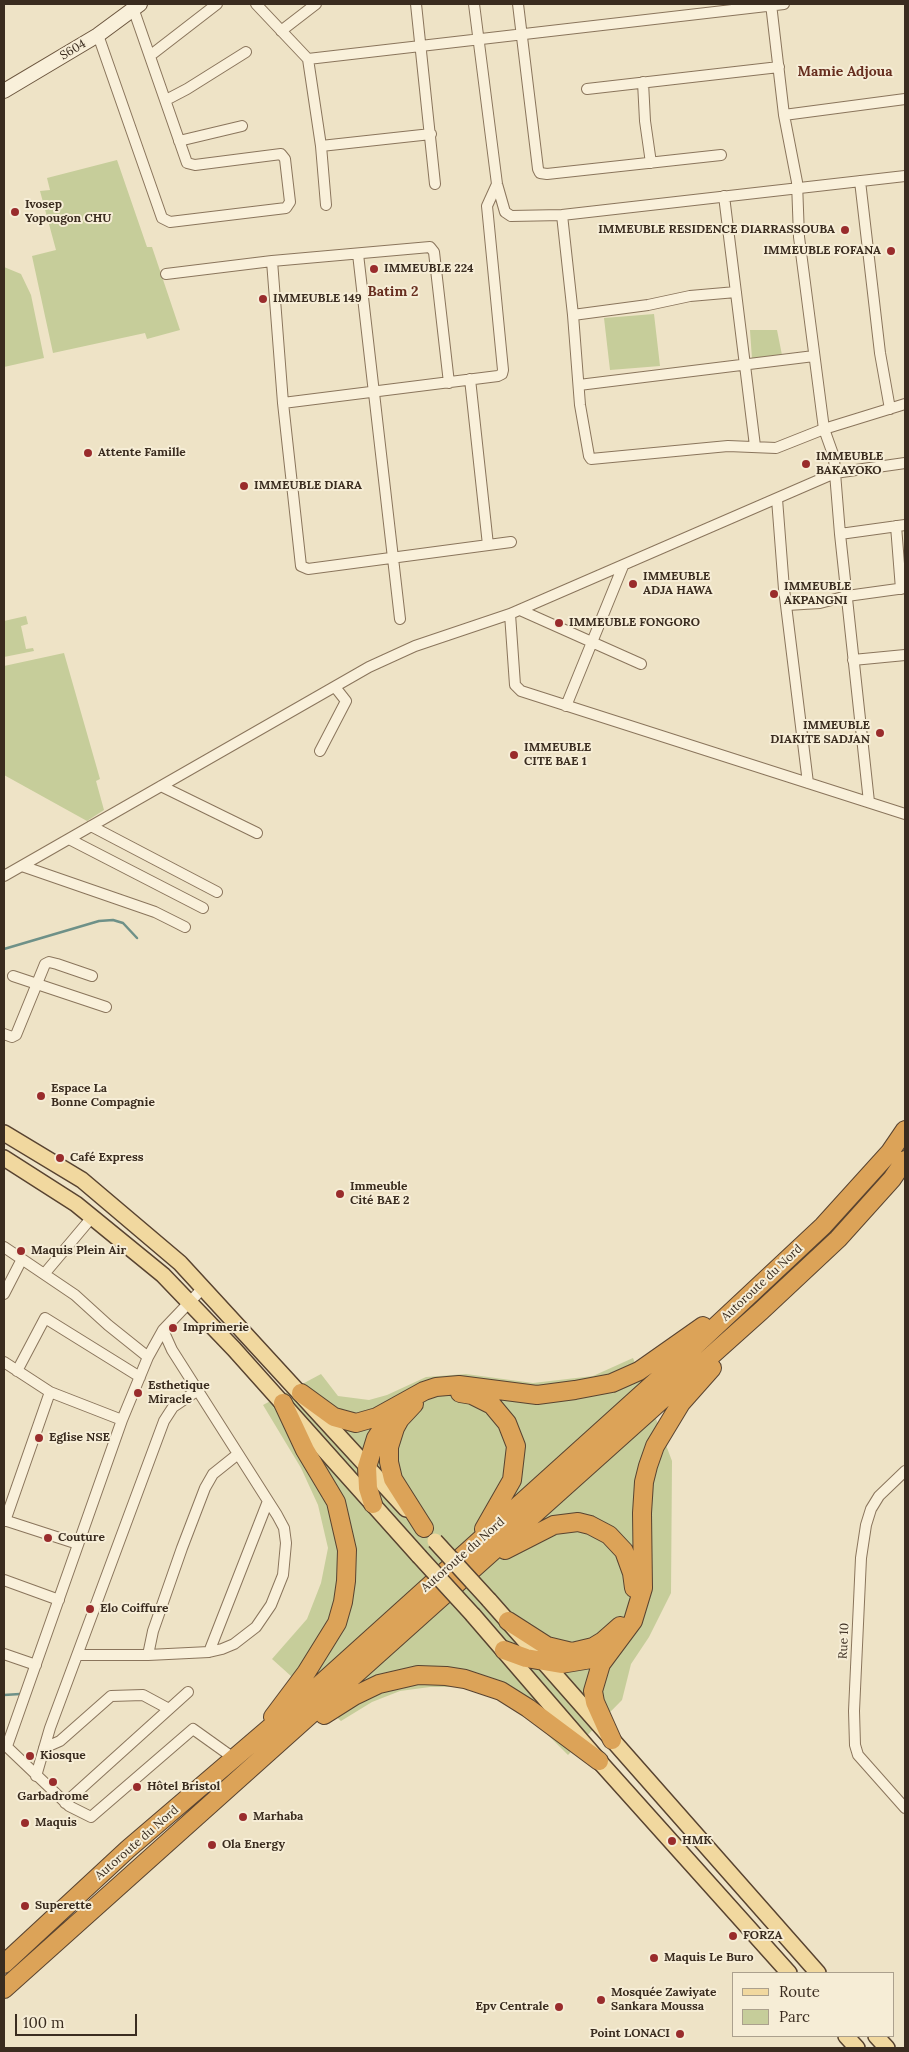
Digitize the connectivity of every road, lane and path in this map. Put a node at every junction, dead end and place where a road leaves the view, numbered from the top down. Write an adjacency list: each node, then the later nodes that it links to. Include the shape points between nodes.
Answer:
1 (217, 4): 17 (street)
2 (256, 4): 11 (street)
3 (316, 4): 11 (street)
4 (416, 4): 15 (street)
5 (474, 4): 14 (street)
6 (518, 4): 12 (street)
7 (771, 4): 8 (street); 10 (street); 19 (street)
8 (784, 4)
9 (137, 6): 13 (street, S604); 17 (street)
10 (709, 8): 12 (street)
11 (281, 31): 18 (street)
12 (522, 34): 14 (street); 31 (street, via 540,173)
13 (98, 35): 22 (street, S604); 28 (street, via 162,218 170,222 280,210 289,206 283,156 275,154 191,164 186,160)
14 (479, 39): 15 (street); 35 (street)
15 (421, 46): 18 (street); 27 (street)
16 (246, 52): 24 (street)
17 (151, 55): 24 (street)
18 (308, 59): 29 (street)
19 (779, 68): 20 (street); 25 (street)
20 (644, 82): 21 (street); 31 (street)
21 (587, 89)
22 (4, 91)
23 (905, 99): 25 (street)
24 (166, 100): 28 (street)
25 (784, 115): 36 (street)
26 (242, 126): 28 (street)
27 (431, 134): 29 (street); 34 (street)
28 (179, 141)
29 (321, 146): 38 (street)
30 (721, 155): 31 (street)
31 (651, 163)
32 (905, 176): 33 (street)
33 (860, 181): 36 (street); 53 (street, via 880,353)
34 (435, 184)
35 (497, 184): 39 (street, via 508,215); 47 (street, via 487,206 504,370 498,376)
36 (797, 187): 37 (street); 45 (street, via 799,237)
37 (724, 196): 39 (street); 43 (street)
38 (326, 205)
39 (562, 215): 44 (street)
40 (358, 254): 41 (street); 48 (street, via 421,246 432,249); 50 (street)
41 (272, 260): 42 (street); 51 (street)
42 (166, 274)
43 (736, 292): 44 (street); 46 (street)
44 (573, 315): 49 (street)
45 (814, 356): 46 (street); 54 (street)
46 (745, 364): 49 (street); 55 (street)
47 (470, 379): 48 (street); 62 (street)
48 (448, 382): 50 (street)
49 (579, 385): 55 (street, via 581,416 591,459)
50 (376, 392): 51 (street); 63 (street)
51 (282, 403): 63 (street, via 301,566 308,569)
52 (905, 404): 53 (street)
53 (890, 410): 54 (street)
54 (824, 429): 55 (street, via 784,446); 57 (street)
55 (755, 446)
56 (905, 463): 57 (street)
57 (836, 474): 58 (street); 60 (street)
58 (777, 499): 64 (street); 67 (street)
59 (900, 526): 60 (street); 65 (street)
60 (840, 534): 66 (street)
61 (512, 542): 62 (street)
62 (488, 545): 63 (street)
63 (394, 557): 70 (street)
64 (623, 566): 68 (street); 71 (street)
65 (903, 588): 66 (street)
66 (848, 596): 67 (street, via 820,603); 73 (street)
67 (787, 605): 78 (street)
68 (520, 610): 69 (street); 71 (street)
69 (510, 614): 75 (street, via 415,646); 76 (street, via 516,688)
70 (400, 619)
71 (591, 644): 74 (street); 76 (street)
72 (905, 655): 73 (street)
73 (854, 660): 80 (street)
74 (641, 664)
75 (335, 687): 77 (street, via 346,701); 79 (street)
76 (566, 706): 78 (street)
77 (320, 751)
78 (808, 783): 80 (street)
79 (161, 786): 82 (street); 83 (street)
80 (869, 802): 81 (street)
81 (905, 814)
82 (91, 826): 84 (street); 87 (street)
83 (257, 833)
84 (69, 839): 85 (street); 88 (street)
85 (22, 866): 86 (street); 89 (street, via 155,912)
86 (4, 876)
87 (217, 892)
88 (203, 908)
89 (185, 927)
90 (13, 976): 92 (street)
91 (92, 976): 92 (street, via 49,962 45,964)
92 (38, 986): 93 (street); 94 (street, via 16,1035)
93 (106, 1008)
94 (4, 1034)
95 (905, 1130): 106 (highway, Autoroute du Nord, via 890,1152 829,1220)
96 (4, 1133): 100 (main road, via 82,1180)
97 (4, 1158): 99 (main road)
98 (905, 1160): 109 (highway, Autoroute du Nord, via 892,1180 838,1239)
99 (93, 1216): 102 (main road); 104 (street)
100 (151, 1236): 102 (street); 105 (main road)
101 (4, 1247): 103 (street)
102 (139, 1253): 108 (main road)
103 (22, 1259): 104 (street); 107 (street)
104 (45, 1273): 111 (street)
105 (204, 1288): 108 (street); 117 (main road)
106 (752, 1291): 119 (highway, via 640,1371 612,1382 538,1395 459,1385 436,1387); 129 (highway, Autoroute du Nord, via 550,1479)
107 (4, 1294)
108 (189, 1302): 110 (street); 118 (main road)
109 (761, 1311): 130 (highway, Autoroute du Nord); 134 (highway, via 681,1403 655,1446 644,1482 643,1588 633,1621)
110 (164, 1330): 111 (street); 115 (street, via 172,1350)
111 (148, 1357): 114 (street)
112 (4, 1362): 113 (street)
113 (17, 1371): 114 (street, via 45,1318); 116 (street)
114 (140, 1377): 120 (street)
115 (198, 1390): 121 (street); 138 (street, via 173,1407 164,1421)
116 (50, 1392): 120 (street); 126 (street)
117 (301, 1393): 119 (highway, via 334,1417 345,1421 368,1421); 122 (main road)
118 (282, 1403): 125 (main road); 144 (highway, via 304,1450 336,1502 347,1550 346,1581 337,1623)
119 (395, 1409): 122 (highway, via 376,1438)
120 (122, 1420): 128 (street)
121 (238, 1454): 124 (street); 139 (street, via 213,1474 205,1488)
122 (367, 1466): 125 (highway); 127 (main road)
123 (905, 1471): 153 (street, Rue 10, via 880,1496 866,1525 861,1558 854,1711 858,1755)
124 (268, 1501): 136 (street); 136 (street, via 284,1528 286,1543 286,1560 277,1590 256,1627 234,1644)
125 (373, 1504): 135 (main road, bridge)
126 (5, 1521): 128 (street)
127 (430, 1535): 129 (highway, via 393,1479 388,1447 394,1428 416,1402 446,1392 472,1395 492,1405 501,1414 511,1432 516,1457 512,1480 503,1499); 133 (main road, bridge)
128 (78, 1544): 132 (street)
129 (472, 1546): 144 (highway, Autoroute du Nord)
130 (473, 1570): 133 (highway, via 536,1532 578,1522 598,1528 616,1542 629,1560 635,1584 630,1611 613,1634 593,1646 572,1652 556,1649); 150 (highway, Autoroute du Nord)
131 (4, 1580): 132 (street)
132 (60, 1600): 141 (street)
133 (508, 1621): 140 (main road)
134 (615, 1645): 140 (highway, via 586,1661 560,1664); 145 (highway, via 601,1664 593,1691 594,1702)
135 (504, 1650): 140 (highway); 149 (main road)
136 (209, 1652): 139 (street)
137 (4, 1654): 141 (street)
138 (78, 1655): 139 (street); 147 (street)
139 (148, 1655)
140 (542, 1661): 145 (main road)
141 (36, 1665): 146 (street)
142 (188, 1692): 143 (street)
143 (169, 1709): 147 (street, via 143,1695 111,1696 60,1741); 152 (street)
144 (259, 1738): 148 (highway, Autoroute du Nord)
145 (612, 1740): 156 (main road)
146 (5, 1745): 151 (street)
147 (44, 1748): 151 (street)
148 (235, 1759): 152 (street, via 193,1729 92,1817); 154 (highway, Autoroute du Nord, via 128,1849)
149 (599, 1761): 150 (highway, via 501,1691 466,1679 426,1675 399,1678 354,1696); 155 (main road)
150 (259, 1762): 157 (highway, Autoroute du Nord)
151 (36, 1776): 152 (street)
152 (66, 1804)
153 (905, 1808)
154 (4, 1964)
155 (787, 1972)
156 (817, 1972)
157 (4, 1989)
158 (847, 2037): 160 (main road)
159 (877, 2037): 161 (main road)
160 (857, 2048)
161 (888, 2048)

